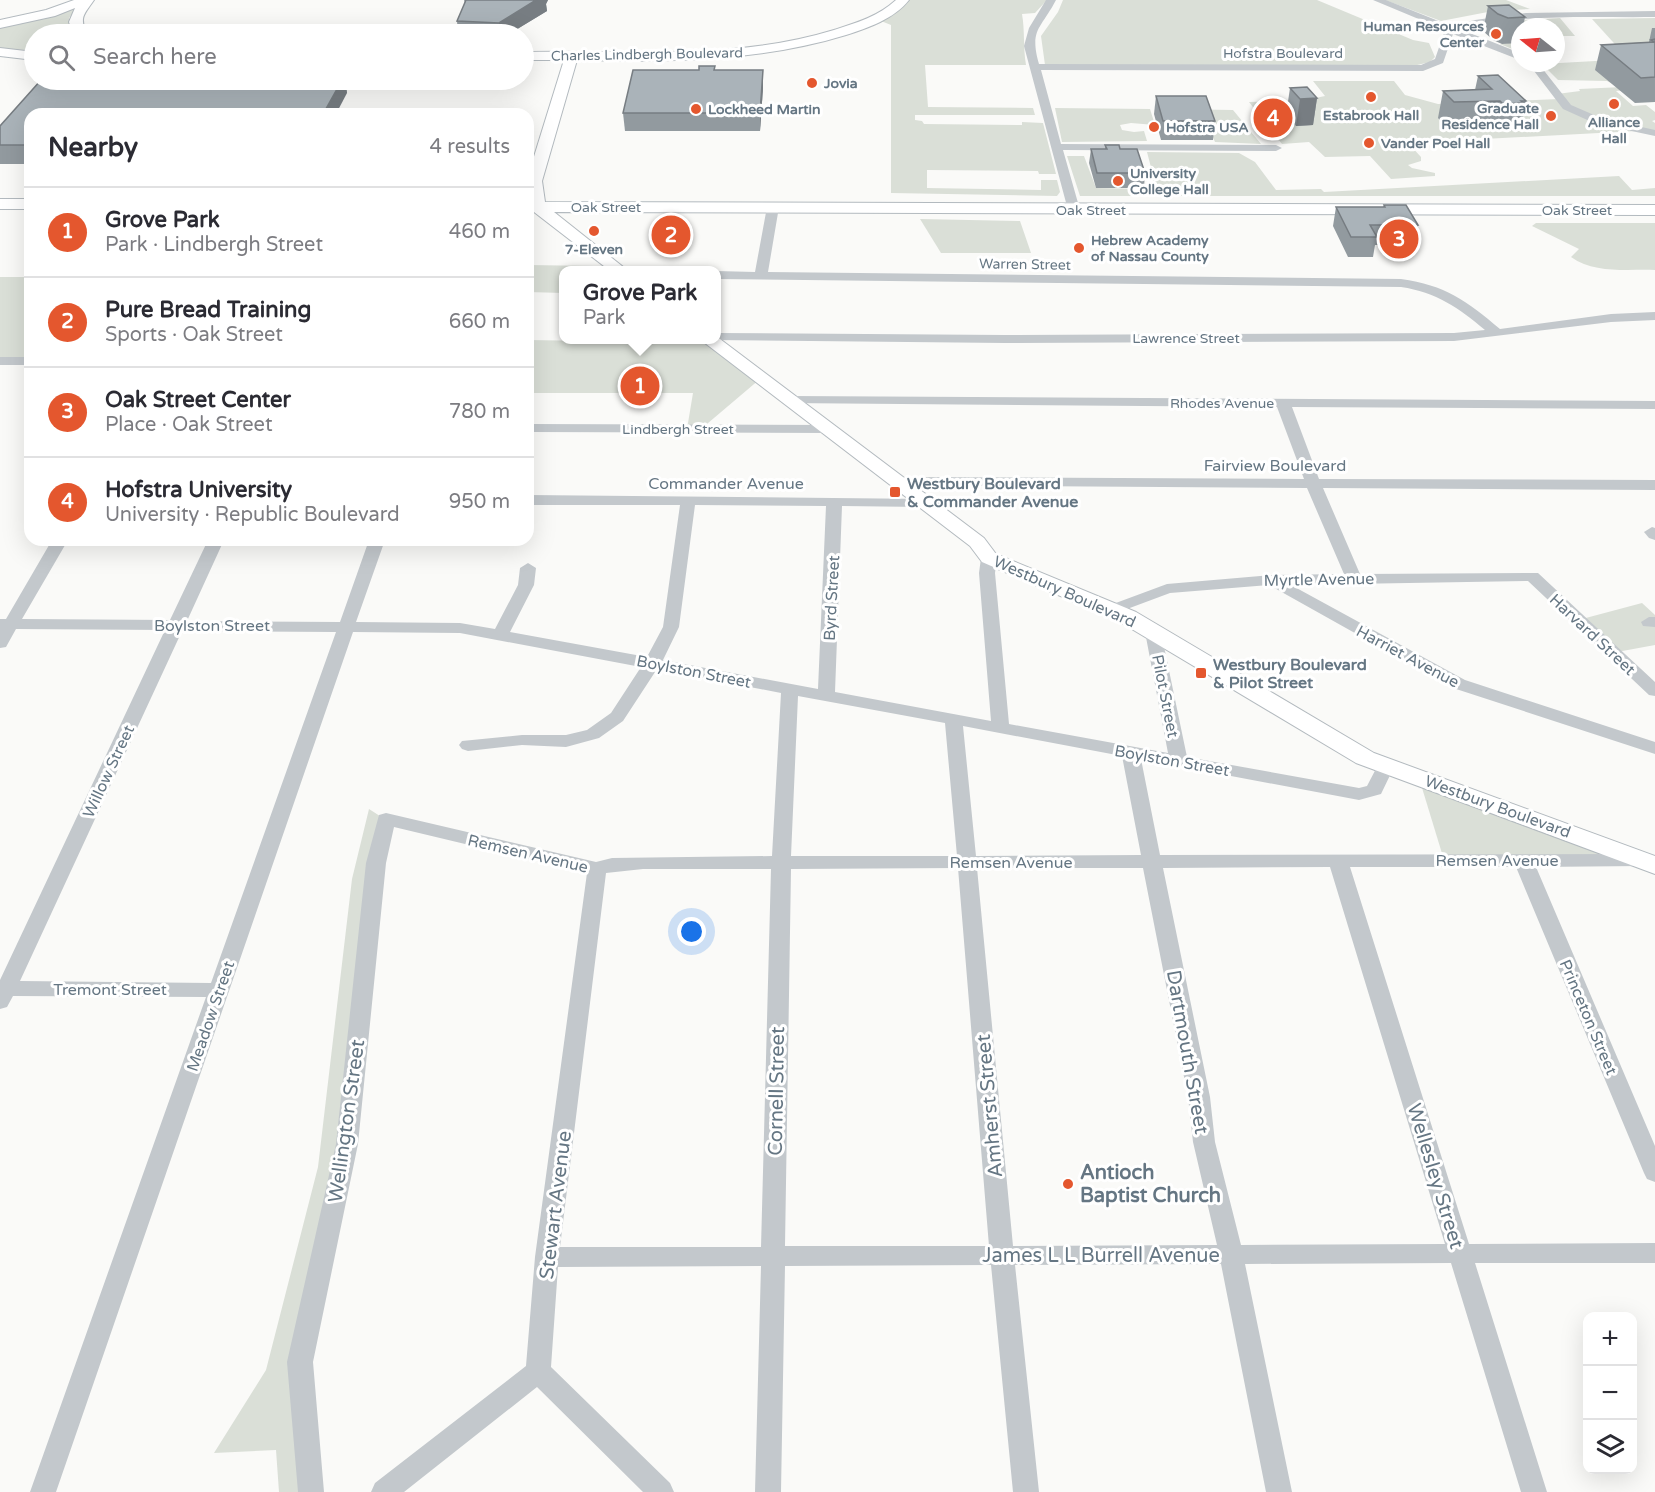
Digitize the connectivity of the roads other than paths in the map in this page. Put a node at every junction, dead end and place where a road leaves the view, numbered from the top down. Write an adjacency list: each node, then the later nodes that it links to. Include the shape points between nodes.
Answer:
1 (87, 0): 6 (street); 7 (street, via 77,14)
2 (903, 0): 13 (street, Charles Lindbergh Boulevard, via 890,12 850,30 768,50 705,55)
3 (1051, 0): 14 (street, via 1030,32)
4 (1378, 0): 8 (street)
5 (1655, 14): 8 (street, via 1532,16)
6 (0, 24)
7 (76, 24)
8 (1450, 29): 10 (street); 14 (street, Hofstra Boulevard, via 1439,61 1423,69)
9 (0, 52): 11 (street)
10 (1511, 53)
11 (24, 55)
12 (534, 56): 13 (street, Charles Lindbergh Boulevard)
13 (572, 56): 19 (street)
14 (1034, 67): 17 (street)
15 (1540, 72): 16 (street, via 1567,108 1598,121)
16 (1655, 133)
17 (1057, 147): 18 (street); 28 (street)
18 (1276, 148)
19 (534, 181)
20 (0, 196): 21 (street)
21 (24, 196)
22 (1655, 202): 29 (street, Oak Street)
23 (534, 203): 28 (street, Oak Street)
24 (534, 203): 30 (street, Oak Street)
25 (0, 204): 26 (street)
26 (24, 204)
27 (534, 205): 33 (street)
28 (1073, 205): 29 (street, Oak Street); 31 (street, Oak Street)
29 (1416, 205): 32 (street, Oak Street)
30 (576, 207): 31 (street, Oak Street); 33 (street, via 562,211)
31 (773, 207): 36 (street)
32 (1655, 210)
33 (555, 222): 34 (street)
34 (614, 266)
35 (721, 275): 36 (street, Warren Street)
36 (761, 275): 38 (street, Warren Street, via 1417,284 1443,292)
37 (1655, 316): 38 (street, Lawrence Street)
38 (1497, 333): 39 (street, Lawrence Street, via 1350,338)
39 (721, 337)
40 (717, 344): 43 (street, Westbury Boulevard)
41 (0, 361): 42 (street)
42 (24, 361)
43 (790, 400): 44 (street, Rhodes Avenue); 47 (street, Westbury Boulevard)
44 (1283, 403): 45 (street, Rhodes Avenue); 49 (street)
45 (1655, 405)
46 (534, 428): 47 (street, Lindbergh Street)
47 (828, 429): 48 (street, Westbury Boulevard)
48 (896, 481): 49 (street, Fairview Boulevard); 54 (street, Westbury Boulevard)
49 (1313, 483): 50 (street, Fairview Boulevard); 61 (street)
50 (1655, 485)
51 (534, 500): 52 (street, Commander Avenue)
52 (688, 500): 53 (street, Commander Avenue); 70 (street, via 671,627)
53 (834, 501): 54 (street, Commander Avenue); 73 (street, Byrd Street)
54 (923, 502): 58 (street, Westbury Boulevard, via 977,542)
55 (56, 546): 64 (street)
56 (213, 546): 65 (street, Willow Street)
57 (374, 546): 66 (street, Meadow Street)
58 (989, 558): 63 (street, Westbury Boulevard); 75 (street, via 987,573)
59 (528, 568): 68 (street, via 526,585)
60 (1532, 576): 61 (street, Myrtle Avenue); 72 (street, Harvard Street)
61 (1354, 579): 62 (street, Myrtle Avenue)
62 (1272, 580): 63 (street, Myrtle Avenue, via 1167,589); 77 (street, Harriet Avenue, via 1459,684)
63 (1111, 609): 67 (street, Westbury Boulevard)
64 (6, 624): 65 (street, Boylston Street); 69 (street)
65 (177, 625): 66 (street, Boylston Street); 90 (street, Willow Street)
66 (346, 626): 68 (street, Boylston Street, via 443,627); 89 (street, Meadow Street)
67 (1154, 632): 79 (street, Pilot Street); 80 (street, Westbury Boulevard, via 1365,758)
68 (500, 636): 70 (street, Boylston Street)
69 (0, 643)
70 (652, 663): 71 (street, Boylston Street); 76 (street, via 617,717 593,734 566,741)
71 (789, 690): 73 (street, Boylston Street); 85 (street, Cornell Street)
72 (1655, 691)
73 (826, 695): 74 (street, Boylston Street)
74 (954, 720): 75 (street, Boylston Street); 86 (street, Amherst Street)
75 (1001, 729): 78 (street, Boylston Street)
76 (468, 745)
77 (1655, 748)
78 (1130, 752): 79 (street, Boylston Street); 83 (street, Dartmouth Street)
79 (1179, 761): 80 (street, Boylston Street, via 1359,794 1368,793)
80 (1381, 776): 87 (street, Westbury Boulevard, via 1546,823)
81 (386, 819): 88 (street, Remsen Avenue); 100 (street, Wellington Street, via 376,863 346,1144 300,1362)
82 (1523, 860): 84 (street, Remsen Avenue); 87 (street, Remsen Avenue); 91 (street, Princeton Street)
83 (1152, 861): 84 (street, Remsen Avenue); 86 (street, Remsen Avenue); 93 (street, Dartmouth Street, via 1199,1096 1204,1142)
84 (1338, 861): 94 (street, Wellesley Street)
85 (781, 862): 86 (street, Remsen Avenue); 88 (street, Remsen Avenue, via 612,864); 97 (street, Cornell Street)
86 (967, 862): 95 (street, Amherst Street)
87 (1649, 862)
88 (597, 869): 96 (street, Stewart Avenue)
89 (219, 990): 90 (street, Tremont Street); 99 (street, Meadow Street)
90 (2, 993)
91 (1655, 1173)
92 (1655, 1253): 94 (street, James L L Burrell Avenue)
93 (1231, 1254): 94 (street, James L L Burrell Avenue); 95 (street, James L L Burrell Avenue); 105 (street, Dartmouth Street)
94 (1460, 1254): 106 (street, Wellesley Street)
95 (1002, 1255): 97 (street, James L L Burrell Avenue); 104 (street, Amherst Street)
96 (548, 1257): 97 (street, James L L Burrell Avenue); 98 (street, Stewart Avenue)
97 (773, 1257): 103 (street, Cornell Street)
98 (538, 1371): 101 (street); 102 (street)
99 (43, 1492)
100 (311, 1492)
101 (384, 1492)
102 (661, 1492)
103 (768, 1492)
104 (1026, 1492)
105 (1279, 1492)
106 (1534, 1492)

